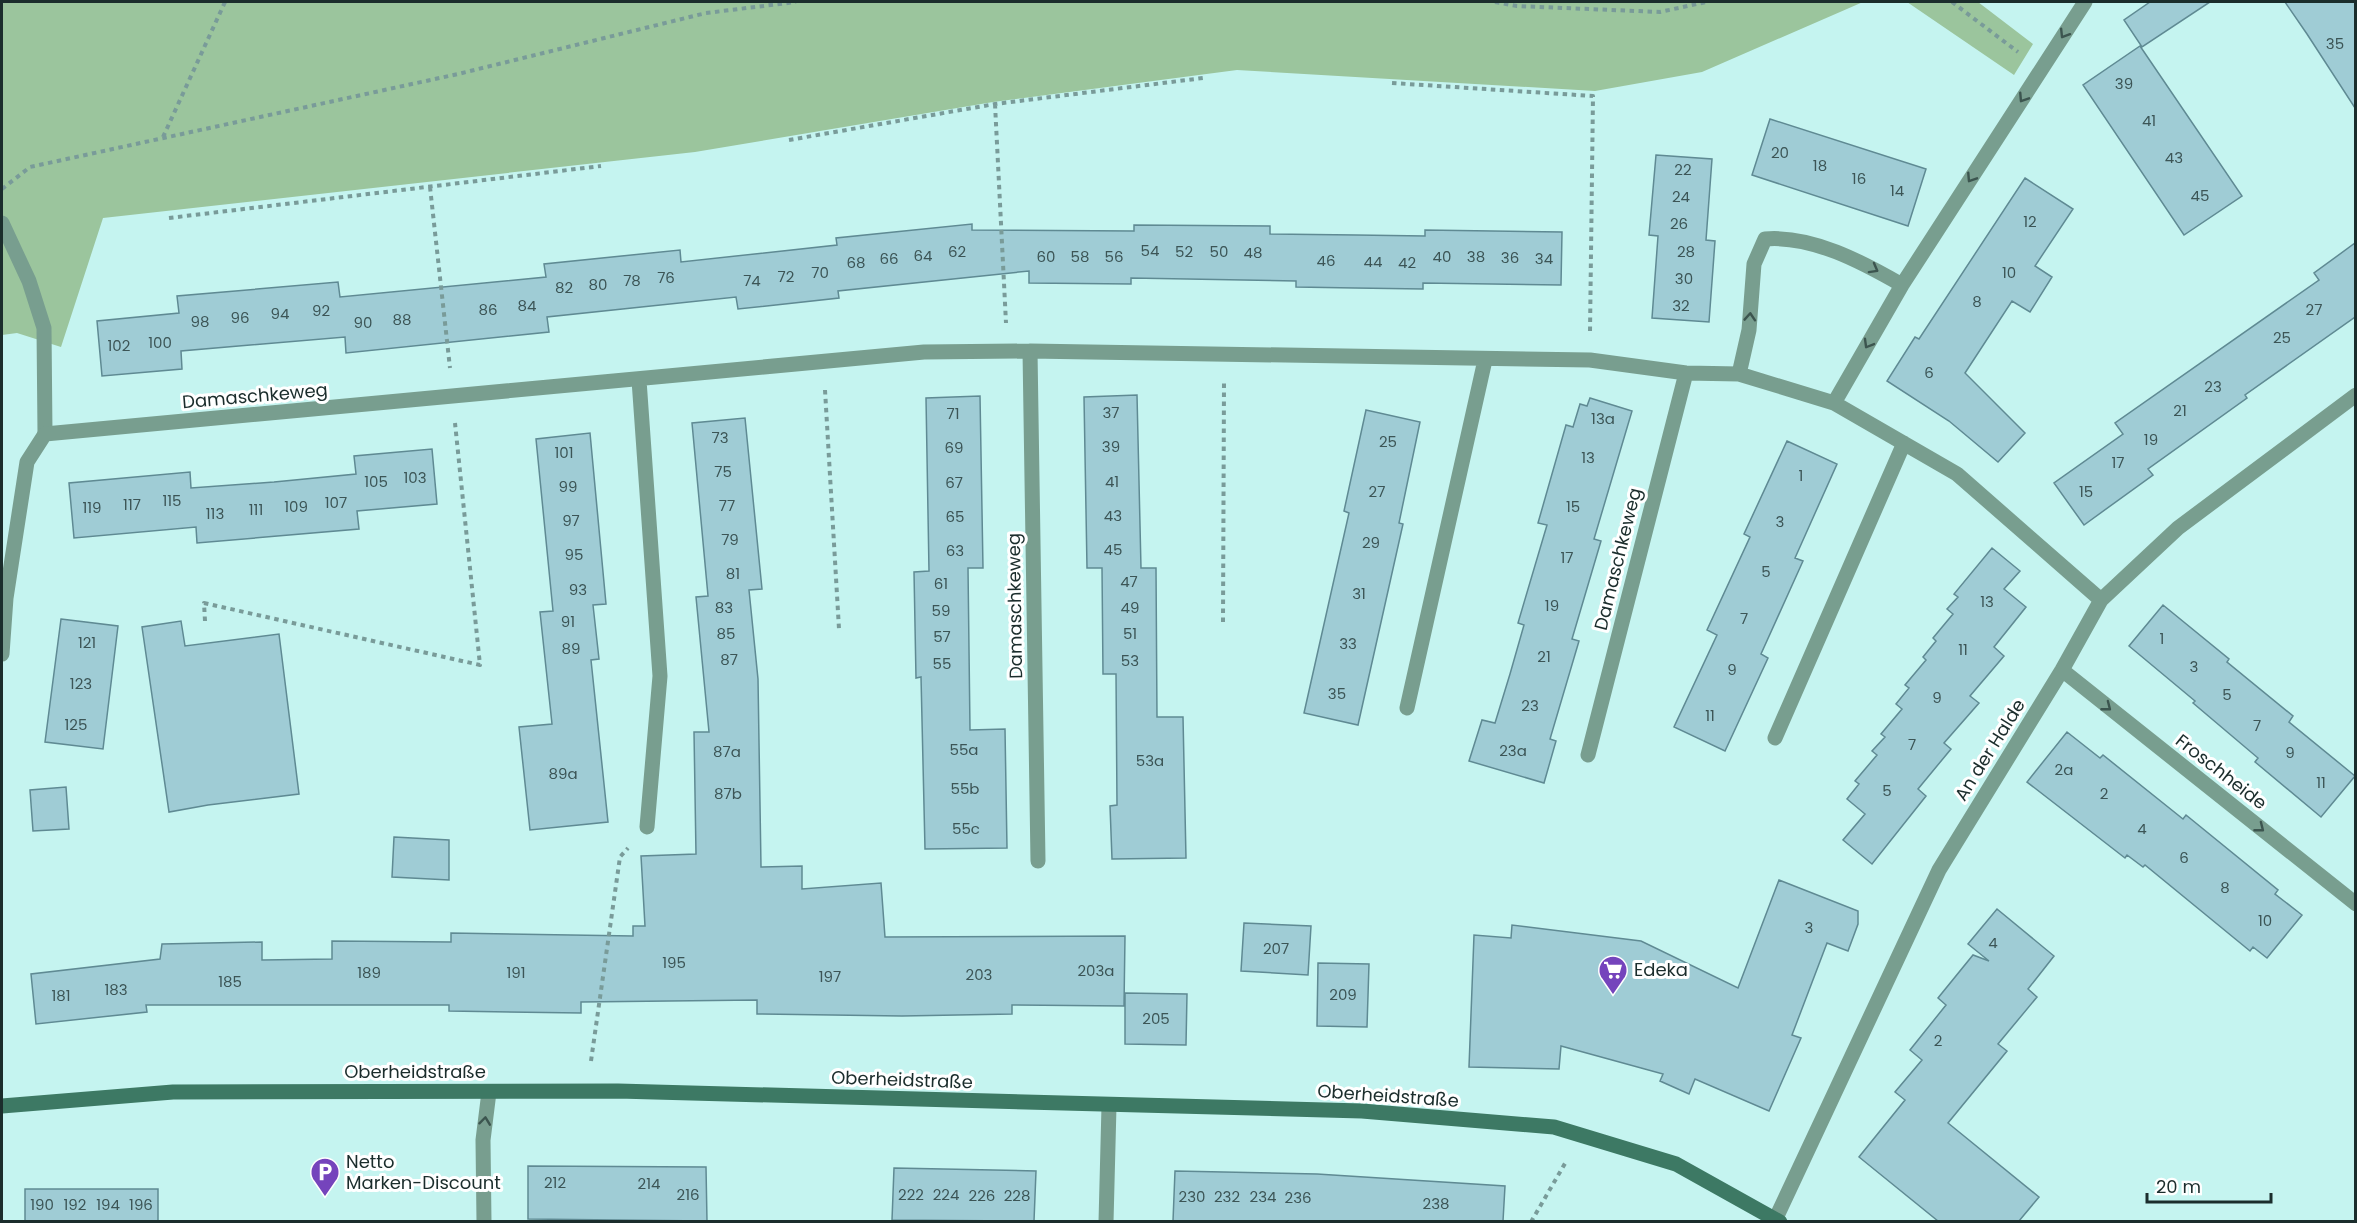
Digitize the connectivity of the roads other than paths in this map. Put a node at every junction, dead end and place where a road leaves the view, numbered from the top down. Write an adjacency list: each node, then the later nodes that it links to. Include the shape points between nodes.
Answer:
1 (2085, 2): 3 (street, one-way to 3)
2 (2, 223): 11 (street, via 29,280 44,328)
3 (1902, 285): 7 (street, one-way to 3, via 1749,330 1754,264 1765,239 1786,237 1859,261); 10 (street, one-way to 10)
4 (1030, 351): 5 (street, Damaschkeweg); 8 (street, Damaschkeweg, via 924,352); 21 (street, Damaschkeweg)
5 (1485, 360): 6 (street, Damaschkeweg, via 1590,360); 17 (street)
6 (1686, 373): 7 (street, Damaschkeweg); 19 (street, Damaschkeweg)
7 (1739, 374): 10 (street, Damaschkeweg)
8 (639, 380): 11 (street, Damaschkeweg); 20 (street, via 660,676)
9 (2355, 395): 14 (street, An der Halde, via 2178,528)
10 (1834, 404): 12 (street, Damaschkeweg)
11 (45, 434): 13 (street, via 27,462)
12 (1904, 443): 14 (street, Damaschkeweg, via 1957,474); 18 (street)
13 (4, 597): 15 (street)
14 (2101, 600): 16 (street, An der Halde)
15 (2, 654)
16 (2062, 670): 22 (street, Froschheide, one-way to 22); 26 (street, An der Halde, via 1939,870)
17 (1407, 708)
18 (1775, 738)
19 (1588, 755)
20 (646, 827)
21 (1038, 861)
22 (2355, 904)
23 (489, 1092): 24 (street, Oberheidstraße, via 172,1092); 25 (street, Oberheidstraße); 27 (street, one-way to 23, via 483,1140)
24 (2, 1106)
25 (1109, 1106): 26 (street, Oberheidstraße, via 1362,1111 1554,1127 1676,1164); 28 (street)
26 (1778, 1220)
27 (484, 1221)
28 (1106, 1221)

